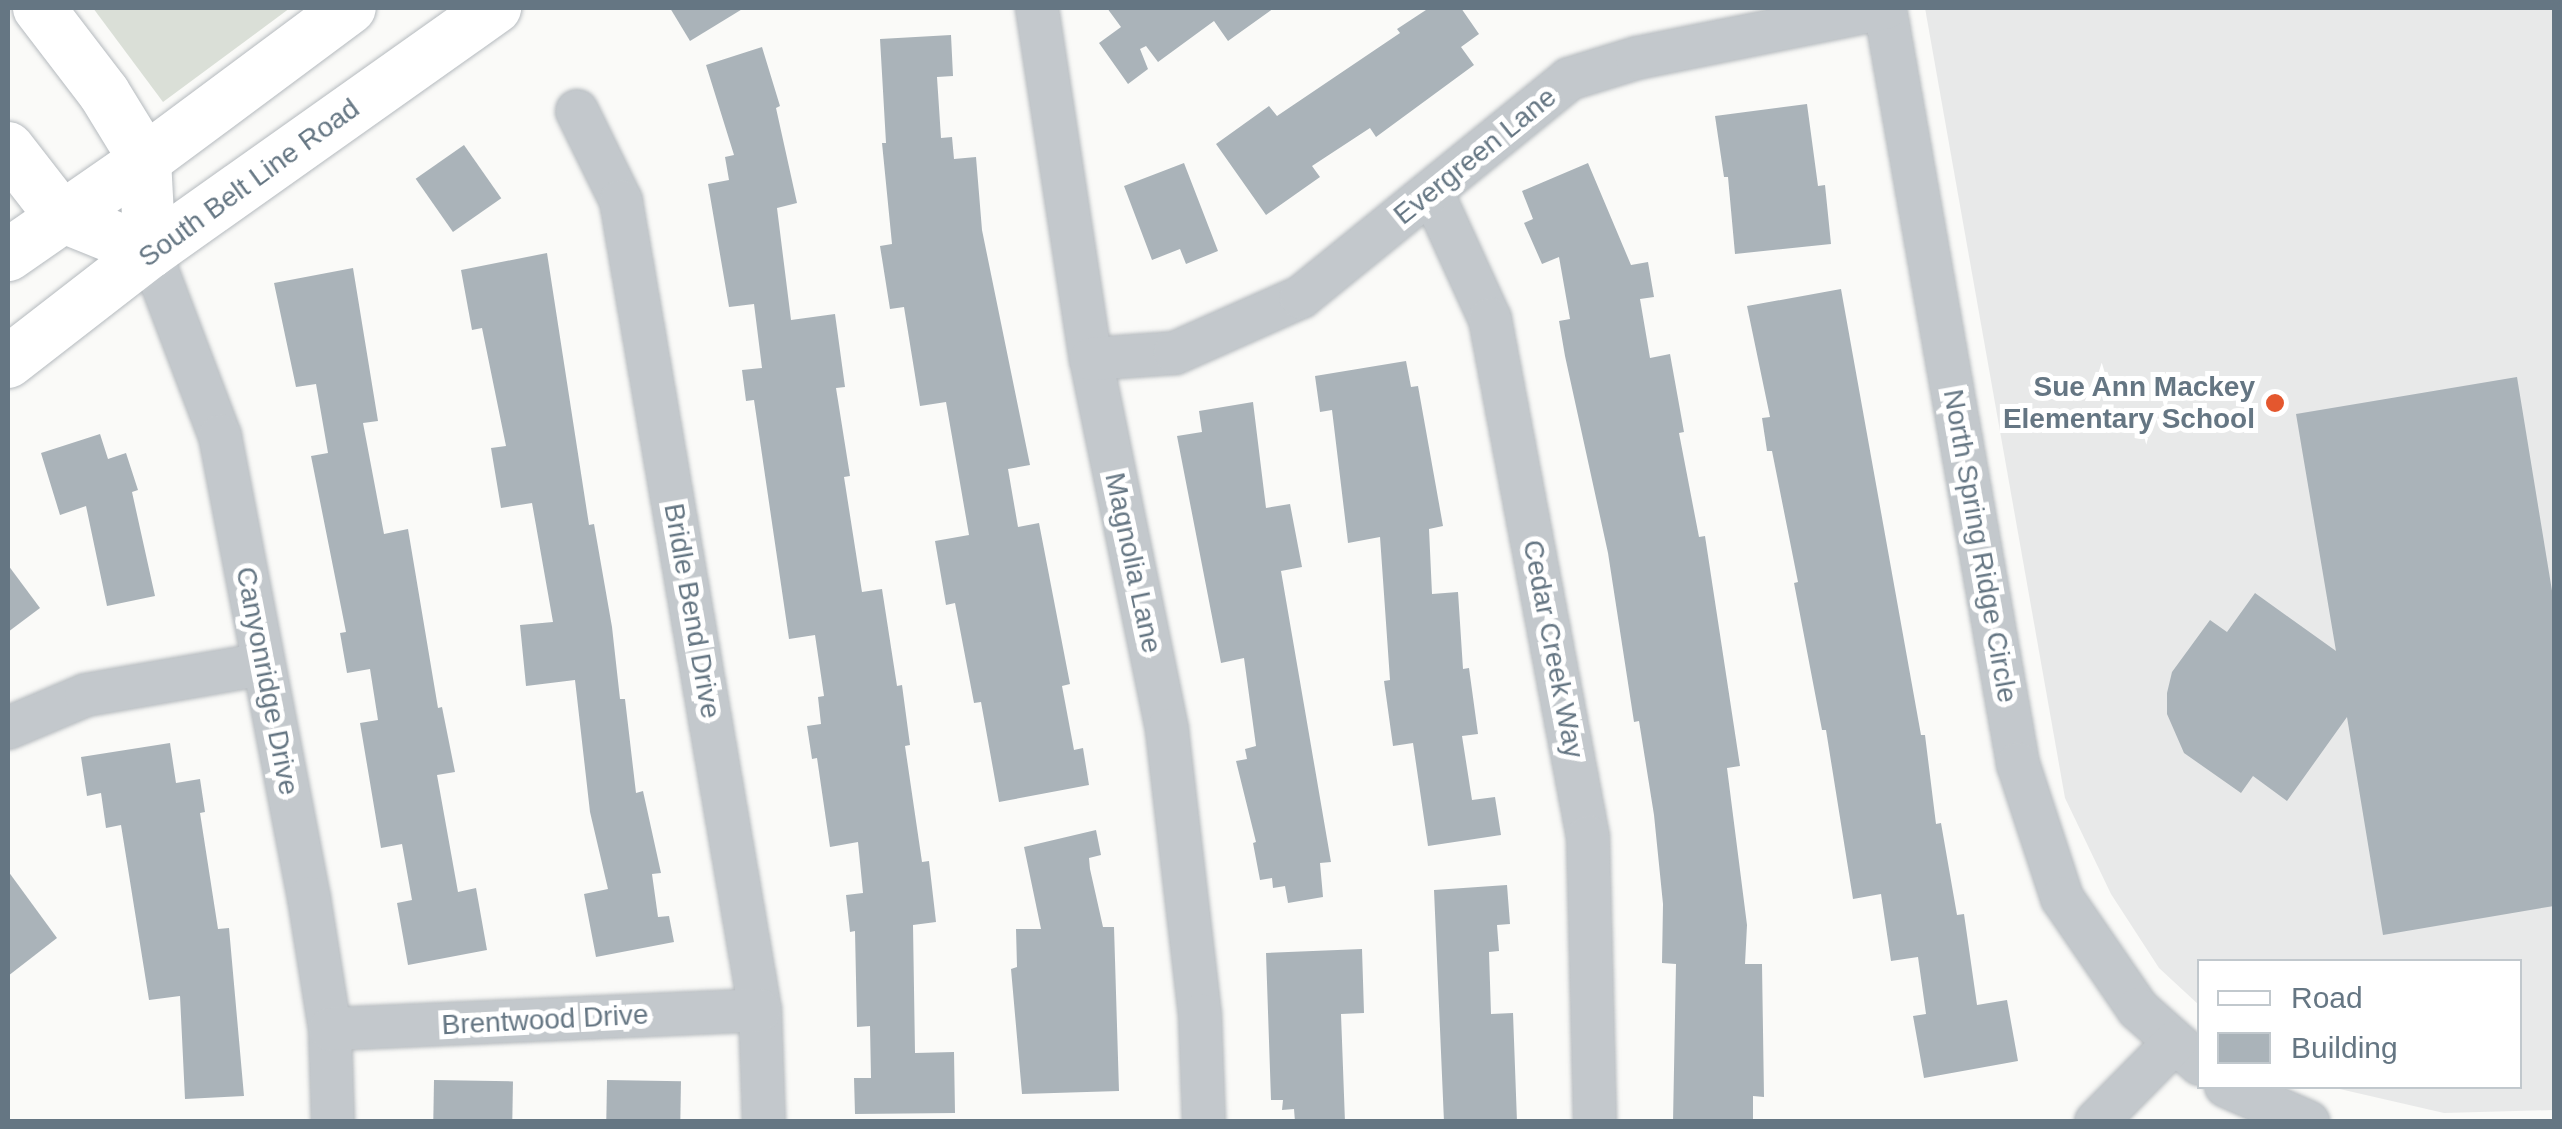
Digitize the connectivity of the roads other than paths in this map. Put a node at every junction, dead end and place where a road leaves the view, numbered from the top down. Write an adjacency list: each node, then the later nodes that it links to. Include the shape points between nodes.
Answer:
1 (38, 8): 8 (main road, via 104,93)
2 (350, 8): 8 (main road)
3 (494, 8): 11 (main road, South Belt Line Road)
4 (1037, 8): 13 (street, Magnolia Lane)
5 (1885, 8): 9 (street, Evergreen Lane, via 1637,58 1568,79); 19 (street, North Spring Ridge Circle, via 2018,764 2062,898 2138,1009)
6 (577, 111): 17 (street, Bridle Bend Drive, via 621,201)
7 (8, 148): 10 (main road)
8 (145, 160): 10 (main road); 11 (main road)
9 (1432, 192): 13 (street, Evergreen Lane, via 1301,298 1175,353); 24 (street, Cedar Creek Way, via 1490,319 1588,837)
10 (61, 216): 11 (main road); 12 (main road)
11 (150, 252): 14 (main road, South Belt Line Road); 15 (street, Canyonridge Drive, via 220,436)
12 (8, 255)
13 (1091, 359): 23 (street, Magnolia Lane, via 1167,730 1200,1015)
14 (8, 362)
15 (263, 664): 16 (street, via 86,695); 18 (street, Canyonridge Drive)
16 (8, 728)
17 (760, 1010): 18 (street, Brentwood Drive); 22 (street, Bridle Bend Drive)
18 (330, 1030): 21 (street, Canyonridge Drive)
19 (2187, 1053): 25 (street)
20 (2233, 1089): 26 (street)
21 (333, 1122)
22 (764, 1122)
23 (1204, 1122)
24 (1595, 1122)
25 (2096, 1122)
26 (2308, 1122)

